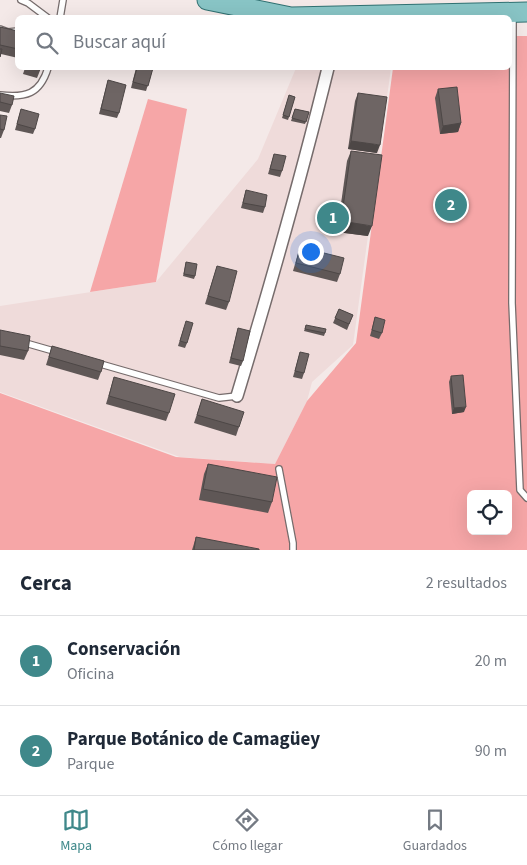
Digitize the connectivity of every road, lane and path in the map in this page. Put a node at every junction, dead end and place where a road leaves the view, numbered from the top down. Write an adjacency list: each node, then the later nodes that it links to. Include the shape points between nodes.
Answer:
1 (21, 0): 5 (lane)
2 (64, 0): 6 (lane)
3 (207, 0): 7 (main road)
4 (520, 12): 8 (main road, via 462,9); 19 (lane, via 512,303 520,490)
5 (40, 15)
6 (61, 15)
7 (282, 15)
8 (358, 15)
9 (0, 30): 10 (lane)
10 (15, 31)
11 (47, 70): 13 (lane, via 44,81 36,90 18,97)
12 (328, 70): 17 (street, via 278,260)
13 (0, 94)
14 (19, 341): 15 (lane)
15 (67, 355)
16 (86, 360): 17 (lane, via 219,398)
17 (237, 396)
18 (279, 469): 20 (lane)
19 (527, 498)
20 (293, 550)

